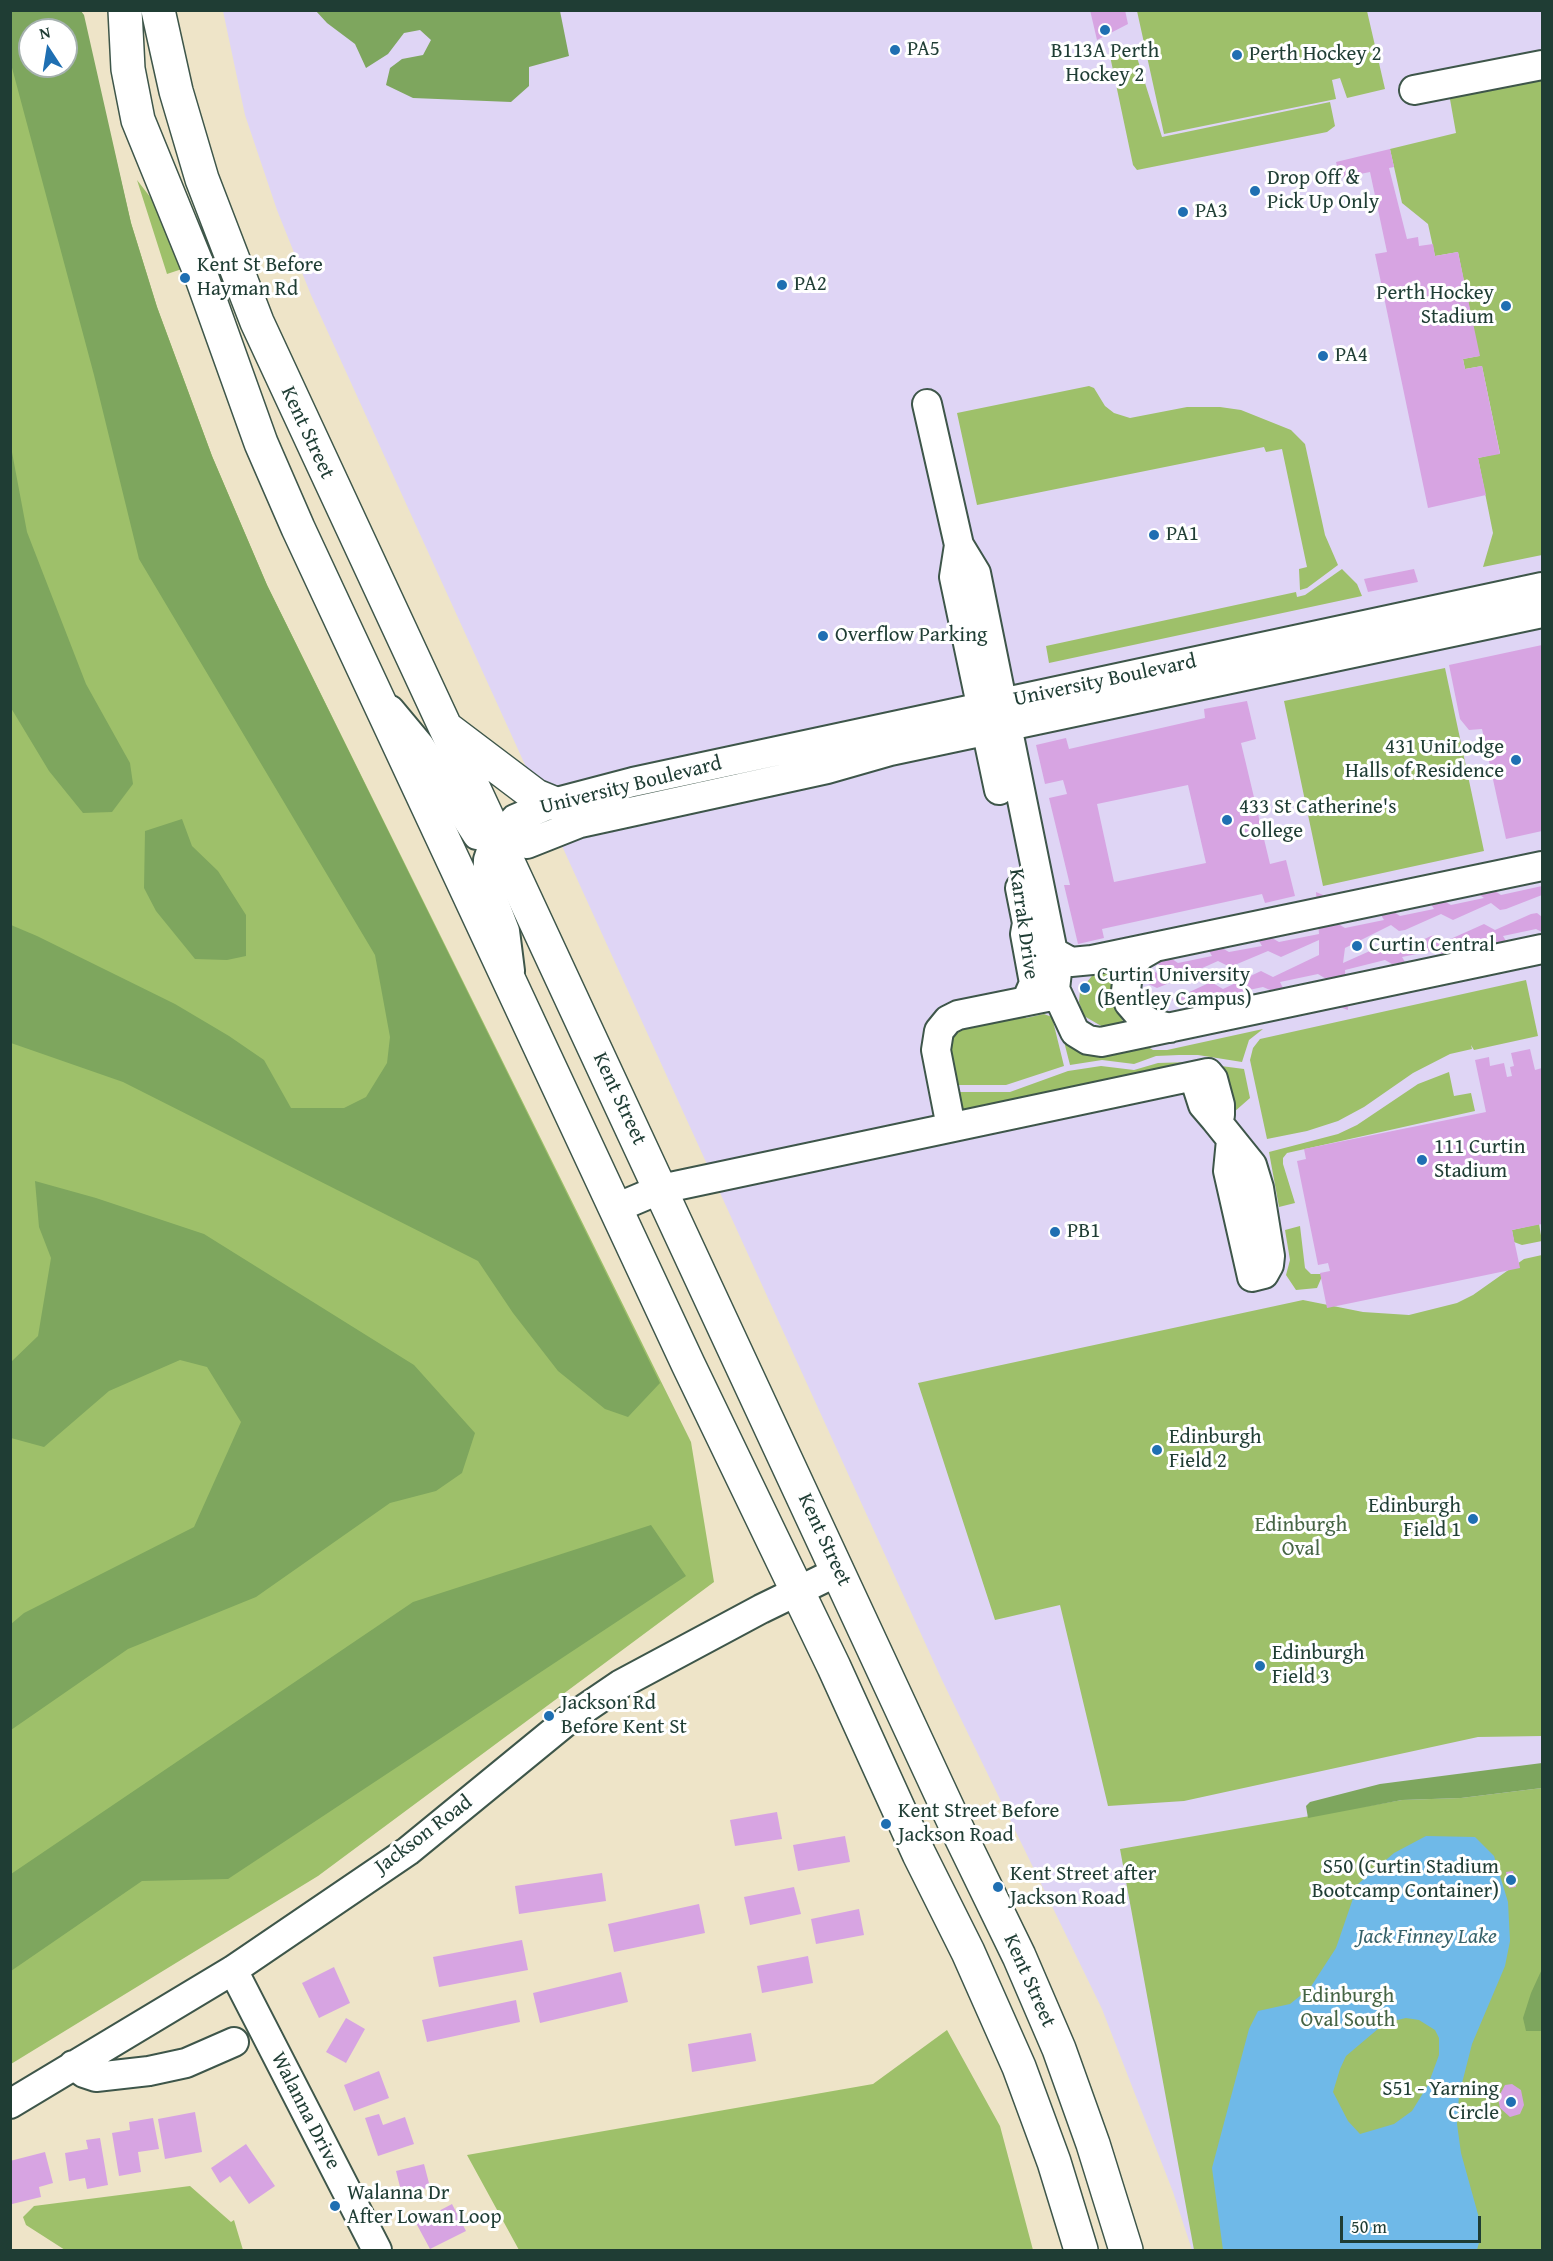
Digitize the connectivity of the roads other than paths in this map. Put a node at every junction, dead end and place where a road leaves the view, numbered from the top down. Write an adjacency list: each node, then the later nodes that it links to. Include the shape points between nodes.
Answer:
1 (125, 10): 8 (main road, Kent Street, via 132,93 147,146 198,267 261,443)
2 (158, 10): 10 (main road, Kent Street, via 176,91 230,254 292,403)
3 (1542, 65): 4 (street)
4 (1414, 90)
5 (927, 404): 9 (street, via 959,545 954,577)
6 (1542, 587): 9 (street, University Boulevard)
7 (1542, 613): 9 (street, University Boulevard)
8 (373, 690): 12 (street, Kent Street, via 420,746 477,835); 18 (main road, Kent Street)
9 (994, 716): 11 (street, University Boulevard, via 633,782); 12 (street, University Boulevard, via 827,769 580,823 527,844); 14 (street, Karrak Drive); 17 (street, Karrak Drive)
10 (444, 727): 11 (main road, via 536,796); 12 (main road, Kent Street)
11 (553, 803): 12 (street, University Boulevard, via 515,819)
12 (497, 839): 18 (street, Kent Street, via 488,860 487,884 506,931); 24 (main road, Kent Street)
13 (1542, 866): 15 (street)
14 (1027, 923): 17 (street); 20 (street, Karrak Drive, via 1025,934 1034,982)
15 (1155, 947): 17 (street, via 1071,962); 21 (street, via 1133,964 1126,991 1129,1004 1141,1017)
16 (1542, 949): 21 (street)
17 (1053, 952): 19 (street, Karrak Drive)
18 (511, 982): 25 (main road, Kent Street)
19 (1056, 989): 20 (street, Karrak Drive, via 1047,997); 21 (street, via 1075,1032 1088,1040 1101,1042)
20 (1027, 999): 22 (street, via 958,1015 939,1030 936,1050)
21 (1170, 1028)
22 (951, 1127): 23 (street, via 1201,1075 1203,1105); 24 (street)
23 (1223, 1130)
24 (661, 1188): 25 (street); 26 (main road, Kent Street)
25 (616, 1208): 27 (main road, Kent Street)
26 (839, 1571): 27 (street, Jackson Road); 34 (main road, Kent Street, via 1059,2049)
27 (797, 1591): 28 (street, Jackson Road, via 621,1684 568,1720 408,1851); 33 (main road, Kent Street, via 1014,2057)
28 (233, 1970): 30 (street, Jackson Road); 32 (street, Walanna Drive)
29 (234, 2042): 30 (street, via 186,2062 148,2071 96,2077)
30 (73, 2065): 31 (street, Jackson Road)
31 (10, 2104)
32 (377, 2250)
33 (1081, 2250)
34 (1126, 2250)

